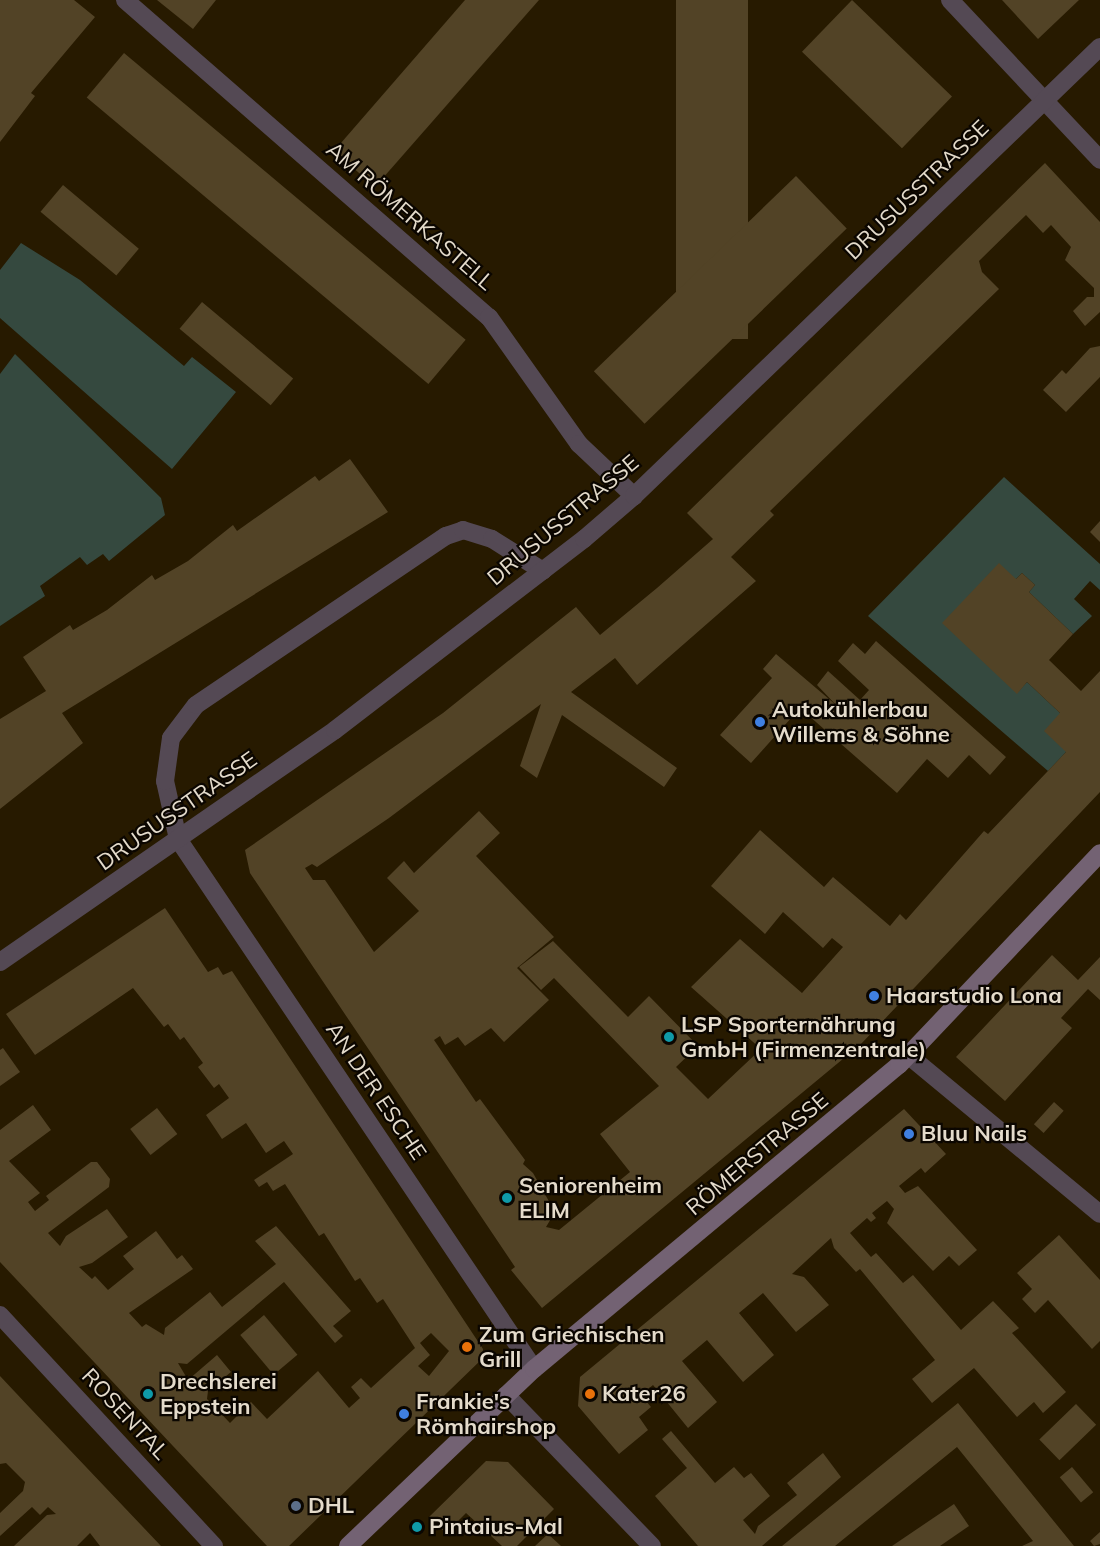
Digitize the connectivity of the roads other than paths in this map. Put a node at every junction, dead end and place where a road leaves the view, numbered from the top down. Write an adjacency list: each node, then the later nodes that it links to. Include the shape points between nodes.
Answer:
1 (125, 0): 6 (street, AM RÖMERKASTELL, via 489,317 579,444)
2 (950, 0): 4 (street)
3 (1100, 47): 4 (street, DRUSUSSTRASSE)
4 (1046, 100): 5 (street); 6 (street, DRUSUSSTRASSE)
5 (1100, 160)
6 (634, 496): 7 (street, DRUSUSSTRASSE)
7 (543, 571): 8 (street, DRUSUSSTRASSE, via 336,730); 8 (street, via 492,539 463,530 446,536 196,705 171,738 165,781)
8 (178, 839): 10 (street, DRUSUSSTRASSE); 14 (street, AN DER ESCHE)
9 (1100, 853): 11 (main road, RÖMERSTRASSE)
10 (0, 962)
11 (908, 1055): 12 (street); 14 (main road, RÖMERSTRASSE, via 818,1136)
12 (1100, 1214)
13 (0, 1315): 16 (street, ROSENTAL)
14 (534, 1369): 15 (main road, RÖMERSTRASSE)
15 (506, 1395): 17 (main road, RÖMERSTRASSE); 18 (street)
16 (214, 1546)
17 (348, 1546)
18 (652, 1546)

